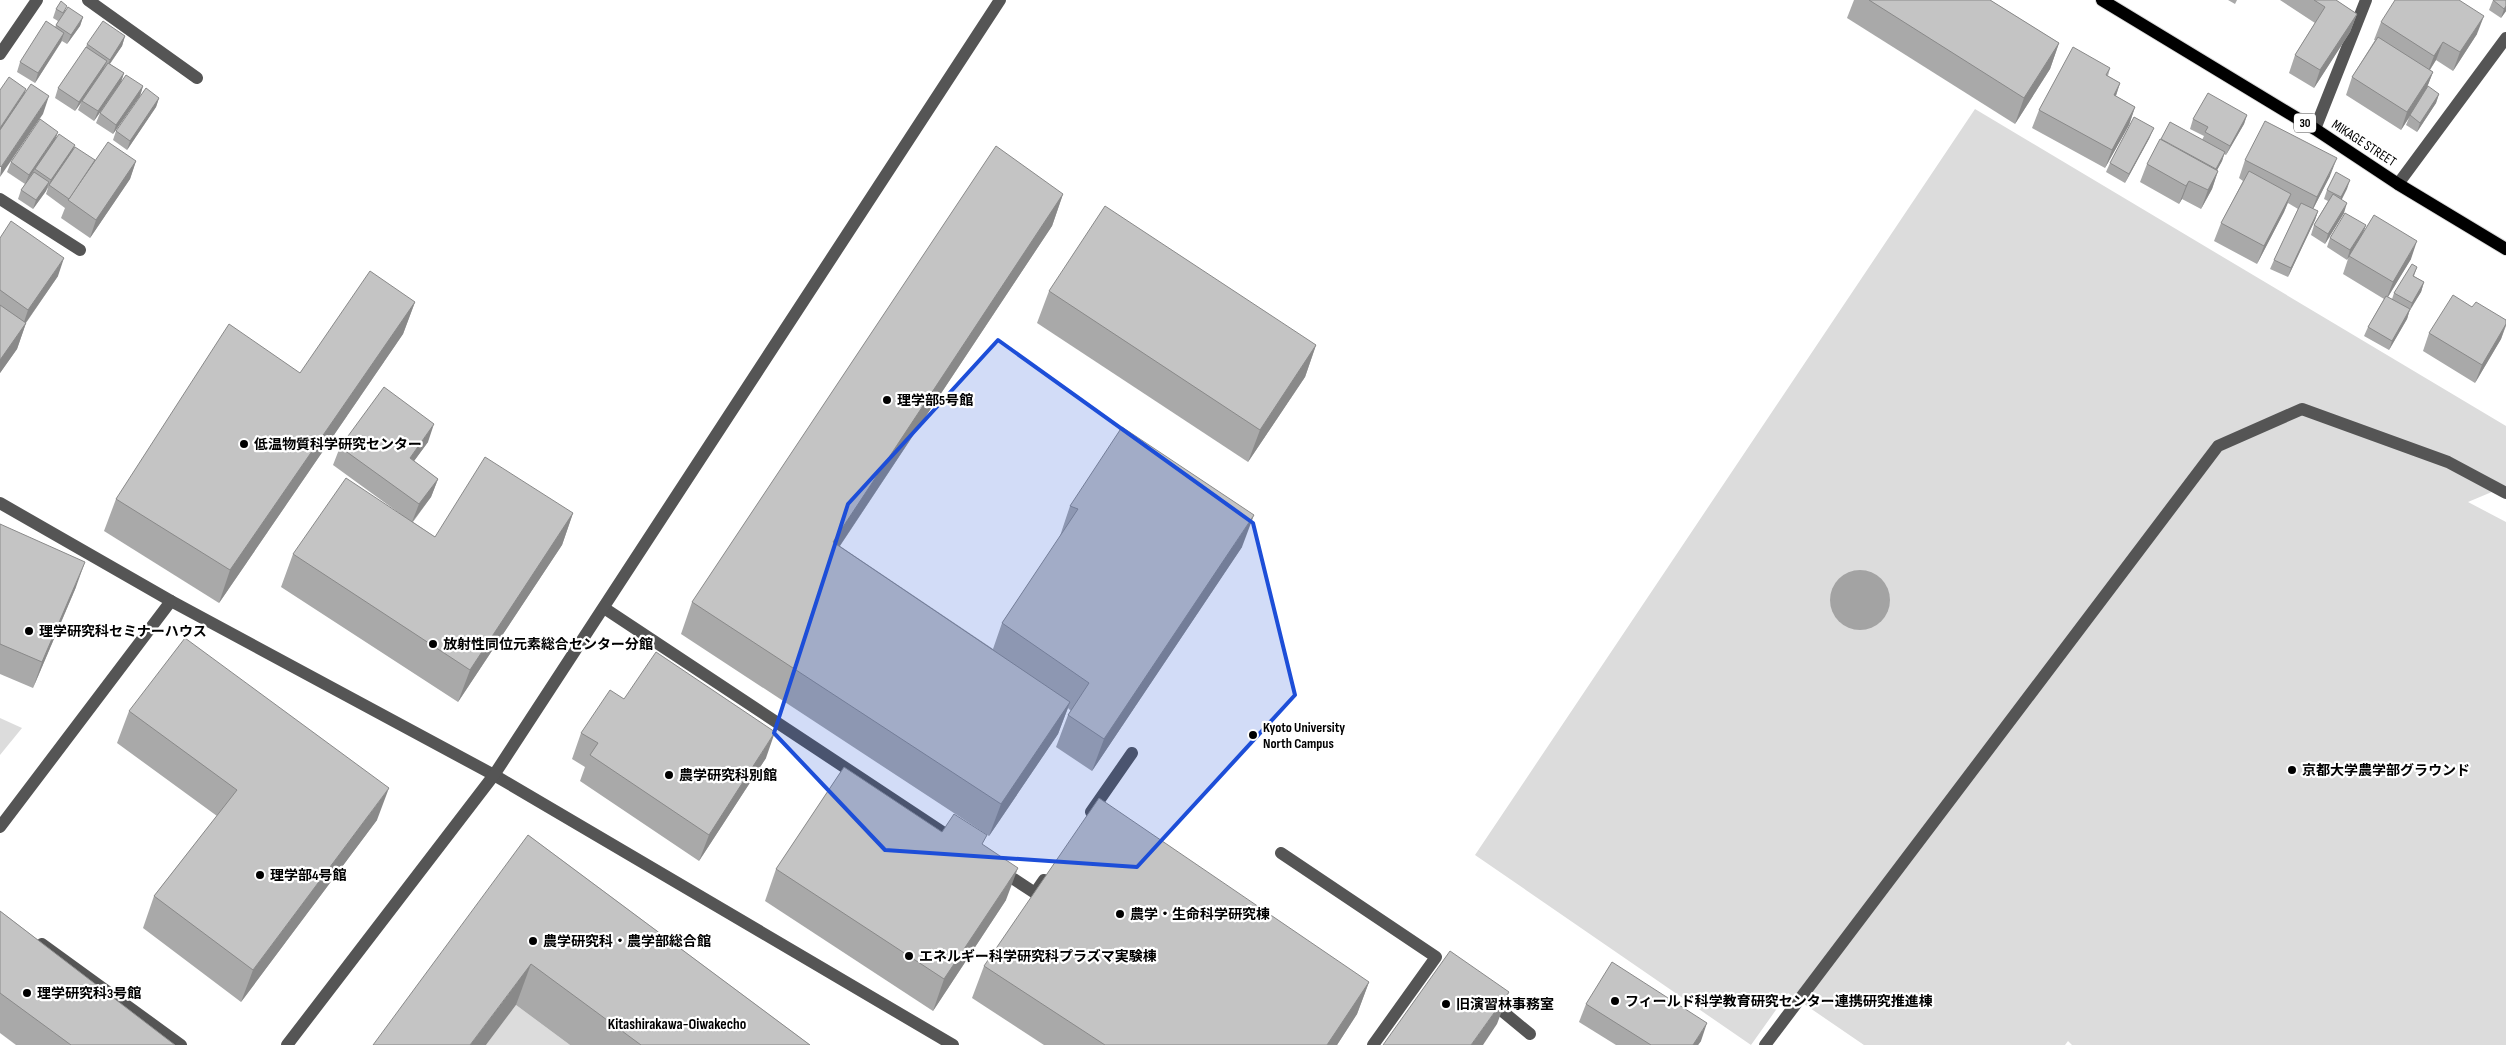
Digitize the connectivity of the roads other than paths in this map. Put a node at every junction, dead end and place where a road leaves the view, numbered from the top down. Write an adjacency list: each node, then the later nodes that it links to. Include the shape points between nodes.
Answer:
1 (37, 0): 7 (street)
2 (88, 0): 8 (street)
3 (1000, 0): 17 (street)
4 (2102, 0): 9 (main road, MIKAGE STREET / 30)
5 (2366, 0): 9 (street)
6 (2506, 38): 10 (street)
7 (0, 54)
8 (197, 78)
9 (2315, 129): 10 (main road, MIKAGE STREET / 30)
10 (2398, 184): 13 (main road, MIKAGE STREET / 30)
11 (0, 199): 12 (street)
12 (80, 250)
13 (2506, 250)
14 (2506, 493): 33 (street, via 2448,462 2302,409 2218,446)
15 (0, 503): 16 (street)
16 (171, 601): 19 (street); 21 (street)
17 (604, 608): 19 (street); 22 (street)
18 (1132, 753): 20 (street)
19 (494, 775): 30 (street); 31 (street)
20 (1083, 823)
21 (0, 827)
22 (968, 849)
23 (1281, 853): 32 (street, via 1440,960)
24 (993, 866): 25 (street, via 1035,893)
25 (1051, 870)
26 (31, 936): 29 (street)
27 (1479, 992): 28 (street)
28 (1530, 1034)
29 (181, 1045)
30 (287, 1045)
31 (953, 1045)
32 (1373, 1045)
33 (1765, 1045)

